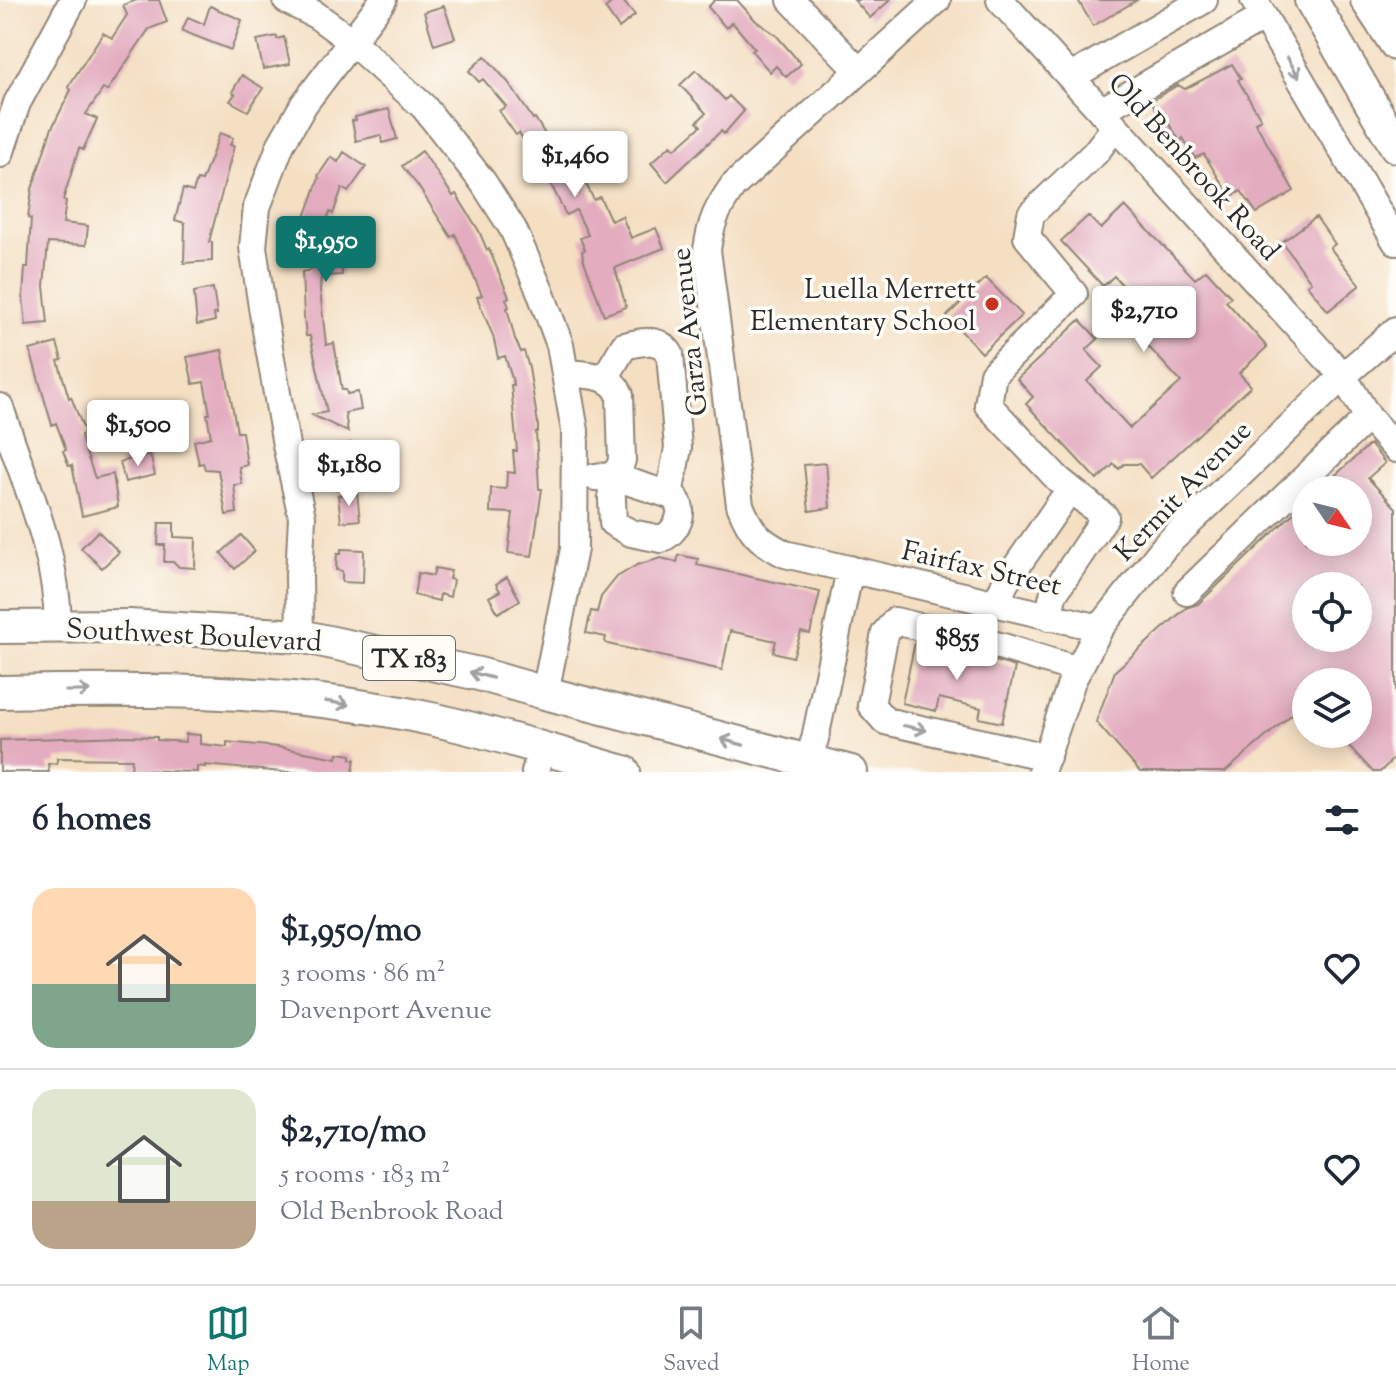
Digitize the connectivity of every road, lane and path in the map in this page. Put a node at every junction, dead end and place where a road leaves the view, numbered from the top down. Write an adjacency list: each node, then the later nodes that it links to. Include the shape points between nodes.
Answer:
1 (73, 0): 21 (street, via 17,103)
2 (286, 0): 13 (street)
3 (383, 0): 13 (street)
4 (791, 0): 16 (street)
5 (937, 0): 16 (street, Garza Avenue)
6 (1000, 0): 17 (street, Old Benbrook Road)
7 (1204, 0): 15 (street)
8 (1311, 0): 20 (main road)
9 (1367, 0): 14 (main road)
10 (1388, 0): 12 (street)
11 (1259, 8): 18 (street); 22 (street, one-way to 22)
12 (1396, 10)
13 (350, 40): 24 (street, via 424,107 483,182 524,254); 41 (street, via 281,144 257,207 253,247 302,517)
14 (1396, 44)
15 (1101, 59): 17 (street); 18 (street, via 1114,86)
16 (858, 70): 34 (street, Garza Avenue, via 733,186 710,224 707,250 740,505 750,530 785,554)
17 (1071, 77): 19 (street, Old Benbrook Road)
18 (1132, 93): 19 (street)
19 (1108, 119): 25 (street, Old Benbrook Road); 32 (street, via 1095,153 1031,214 1027,237 1074,294 993,374 988,405)
20 (1396, 146)
21 (0, 154)
22 (1396, 242)
23 (1396, 330): 25 (street, Kermit Avenue)
24 (566, 373): 26 (street); 31 (street)
25 (1343, 376): 28 (street, Old Benbrook Road); 40 (street, Kermit Avenue, via 1165,546)
26 (605, 378): 30 (street, via 620,395 622,460); 33 (street, via 624,346 648,340 670,354 678,448)
27 (0, 407): 38 (street, via 40,516)
28 (1368, 417): 29 (street, Old Benbrook Road); 35 (street)
29 (1396, 449)
30 (611, 476): 31 (street); 33 (street); 33 (street, via 613,523 631,533 668,536 681,510)
31 (575, 477): 44 (street, via 574,549)
32 (1070, 489): 36 (street); 37 (street, via 1105,517 1053,595)
33 (669, 495)
34 (850, 569): 36 (street, Fairfax Street); 47 (street)
35 (1187, 592)
36 (997, 602): 37 (street, Fairfax Street)
37 (1049, 617): 40 (street, Fairfax Street)
38 (58, 626): 39 (main road, Southwest Boulevard / TX 183); 41 (main road, Southwest Boulevard / TX 183)
39 (0, 627)
40 (1100, 628): 42 (street, Kermit Avenue)
41 (300, 636): 44 (main road, Southwest Boulevard / TX 183, one-way to 41)
42 (1078, 670): 46 (street, Kermit Avenue); 46 (street, one-way to 46, via 895,621 885,633 871,705 885,721)
43 (0, 692): 45 (main road, Southwest Boulevard / TX 183, one-way to 45, via 179,691 324,701 431,719)
44 (545, 693): 47 (main road, Southwest Boulevard / TX 183, one-way to 44)
45 (538, 761): 48 (main road, Southwest Boulevard / TX 183)
46 (1044, 765)
47 (806, 767): 49 (main road, Southwest Boulevard / TX 183)
48 (624, 772)
49 (851, 772)

